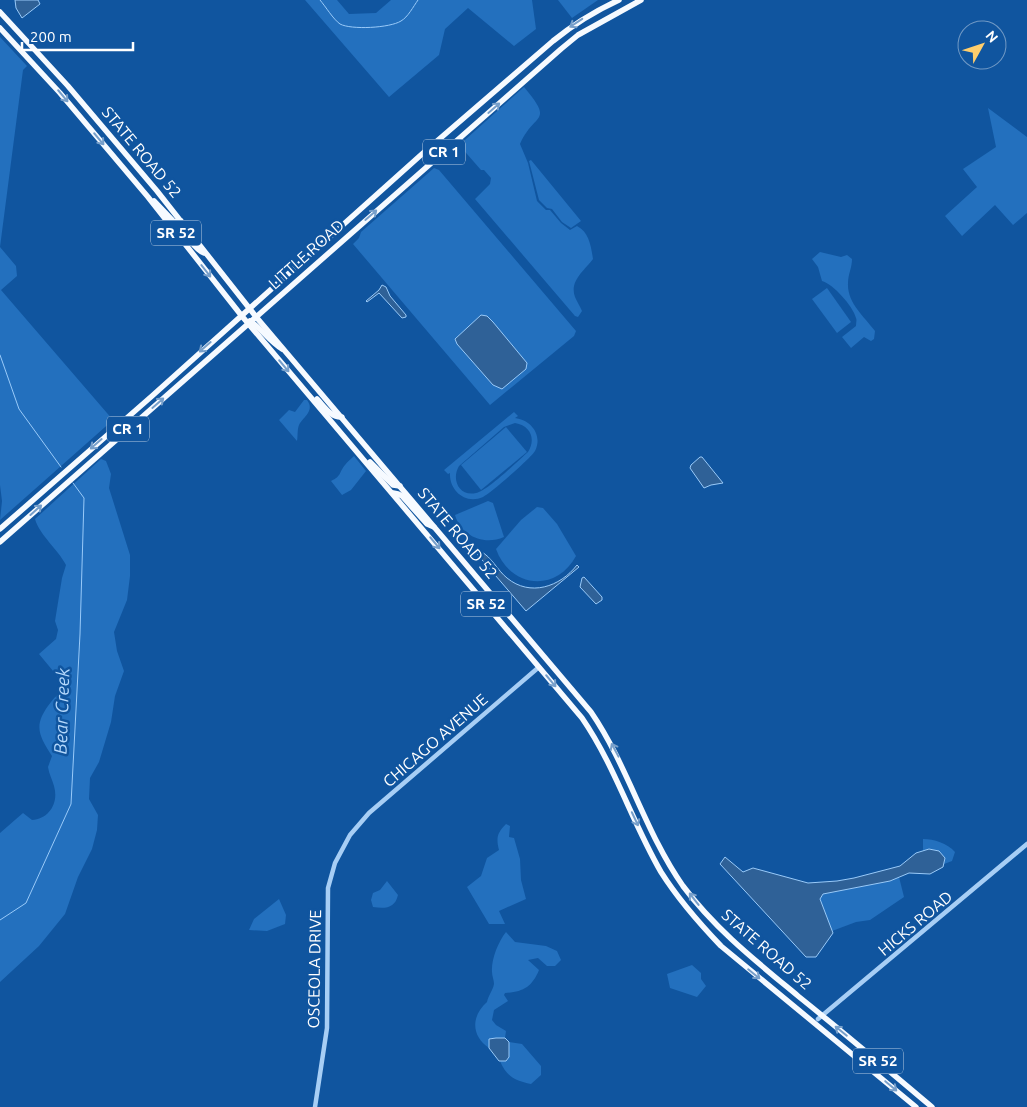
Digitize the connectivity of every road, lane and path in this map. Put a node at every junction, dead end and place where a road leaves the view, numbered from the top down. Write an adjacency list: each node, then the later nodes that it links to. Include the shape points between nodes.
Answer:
1 (618, 0): 9 (main road, LITTLE ROAD / CR 1, one-way to 9, via 571,26 553,41)
2 (641, 0): 11 (main road, LITTLE ROAD / CR 1, one-way to 2, via 578,35)
3 (0, 12): 6 (main road, STATE ROAD 52 / SR 52, via 68,86)
4 (0, 28): 5 (main road, STATE ROAD 52 / SR 52, one-way to 5)
5 (150, 199): 6 (main road, via 174,222); 7 (main road, STATE ROAD 52 / SR 52)
6 (181, 221): 8 (main road, STATE ROAD 52 / SR 52)
7 (173, 230): 8 (main road, via 179,228 197,250); 10 (main road, STATE ROAD 52 / SR 52, one-way to 10)
8 (206, 254): 9 (main road, STATE ROAD 52 / SR 52)
9 (249, 308): 10 (main road, LITTLE ROAD / CR 1); 11 (main road, STATE ROAD 52 / SR 52)
10 (242, 315): 11 (main road, STATE ROAD 52 / SR 52); 18 (main road, LITTLE ROAD / CR 1, one-way to 18)
11 (253, 321): 12 (main road, STATE ROAD 52 / SR 52, one-way to 12); 13 (main road, STATE ROAD 52 / SR 52, via 288,354); 20 (main road, LITTLE ROAD / CR 1, one-way to 11)
12 (307, 392): 13 (main road, via 332,414); 14 (main road, STATE ROAD 52 / SR 52)
13 (342, 417): 14 (main road); 16 (main road, STATE ROAD 52 / SR 52)
14 (341, 432): 15 (main road, STATE ROAD 52 / SR 52)
15 (355, 449): 16 (main road, via 393,485); 17 (main road, STATE ROAD 52 / SR 52)
16 (400, 486): 19 (main road, STATE ROAD 52 / SR 52)
17 (393, 494): 19 (main road, via 402,496 427,524); 21 (main road, STATE ROAD 52 / SR 52, one-way to 21)
18 (0, 528)
19 (435, 528): 24 (main road, STATE ROAD 52 / SR 52, one-way to 19, via 683,885 665,857 607,735 591,712)
20 (0, 542)
21 (539, 667): 22 (street, CHICAGO AVENUE, via 369,813); 25 (main road, STATE ROAD 52 / SR 52, one-way to 25, via 598,741 661,871 685,907)
22 (350, 835): 27 (street, OSCEOLA DRIVE, via 335,863 328,888 327,1028)
23 (1027, 844): 26 (street, HICKS ROAD)
24 (726, 935): 25 (main road); 26 (main road, STATE ROAD 52 / SR 52)
25 (717, 942): 28 (main road, STATE ROAD 52 / SR 52, one-way to 28)
26 (821, 1018): 29 (main road, STATE ROAD 52 / SR 52, one-way to 26)
27 (315, 1107)
28 (916, 1107)
29 (932, 1107)

